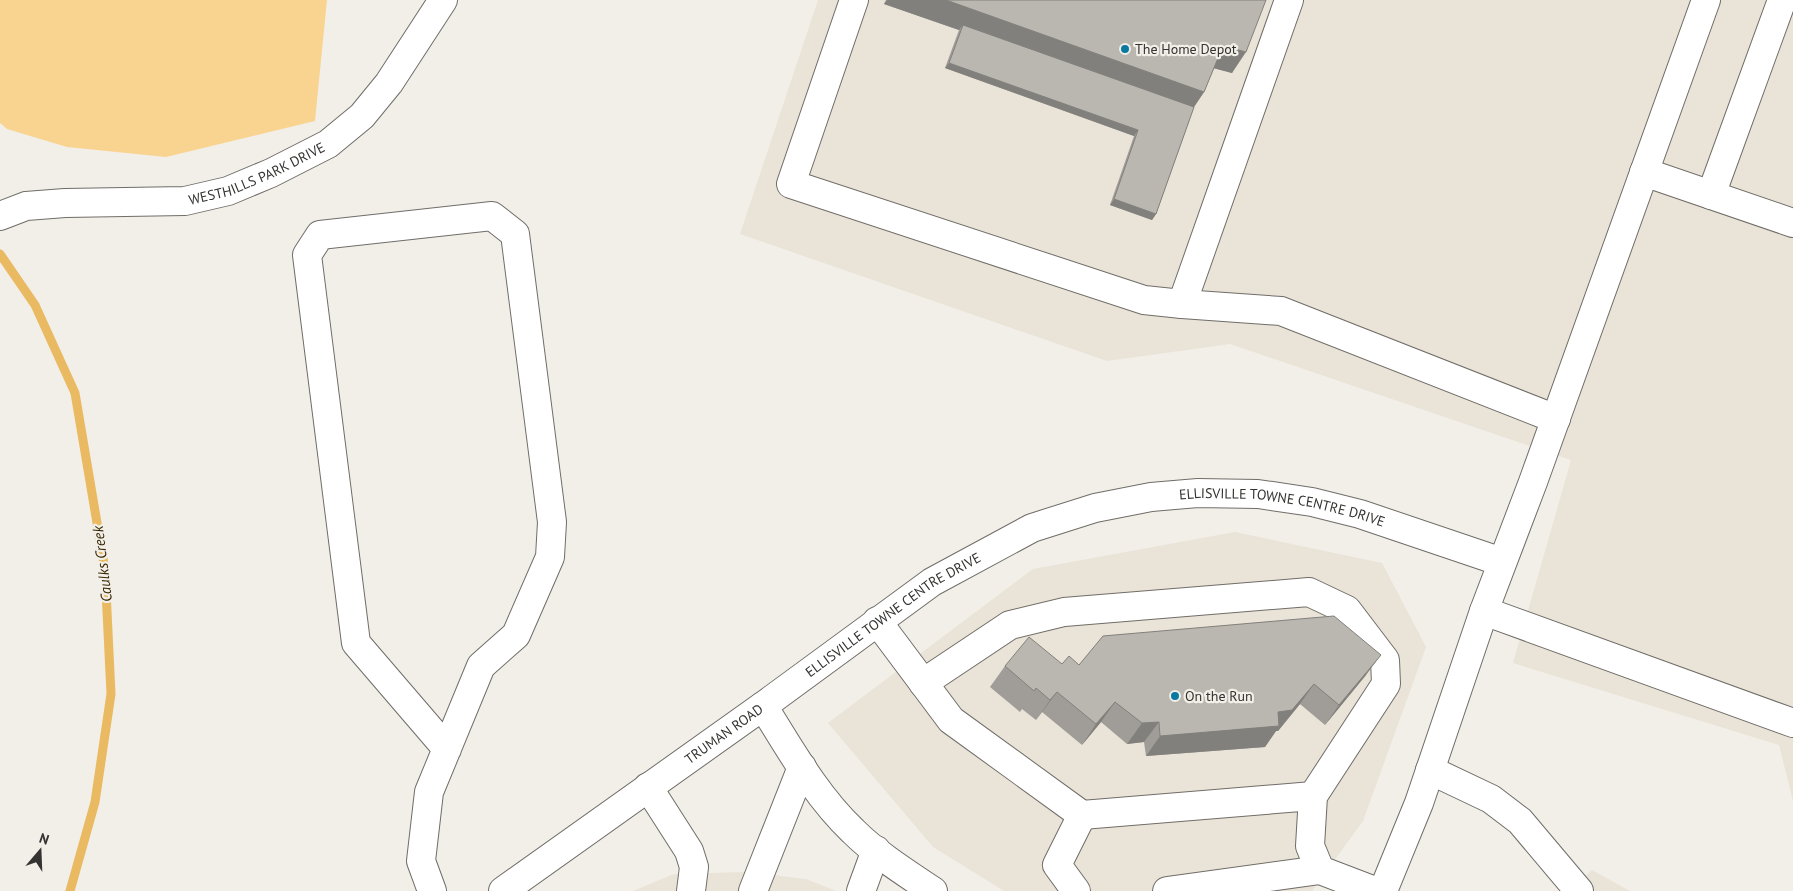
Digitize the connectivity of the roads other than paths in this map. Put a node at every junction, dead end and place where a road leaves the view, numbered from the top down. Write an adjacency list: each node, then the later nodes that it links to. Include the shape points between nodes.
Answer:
1 (442, 0): 8 (street, WESTHILLS PARK DRIVE, via 389,83 362,116 328,144 271,172 228,191 185,201 65,203 26,206)
2 (854, 0): 10 (street, via 791,184 1144,300)
3 (1290, 0): 10 (street)
4 (1706, 0): 6 (street)
5 (1782, 0): 7 (street)
6 (1644, 172): 7 (street); 11 (street)
7 (1712, 195): 9 (street)
8 (1, 215)
9 (1792, 219)
10 (1182, 304): 11 (street, via 1281,311)
11 (1556, 419): 12 (street)
12 (1502, 562): 13 (street); 14 (street, ELLISVILLE TOWNE CENTRE DRIVE, via 1360,514 1312,502 1258,494 1160,496 1094,508 1032,528 932,582)
13 (1484, 611): 17 (street); 20 (street)
14 (877, 621): 15 (street); 16 (street, ELLISVILLE TOWNE CENTRE DRIVE)
15 (923, 683): 22 (street, via 1010,625 1064,612 1309,592 1347,610 1385,660 1386,684); 23 (street, via 952,720)
16 (763, 706): 19 (street, TRUMAN ROAD); 21 (street, TRUMAN ROAD)
17 (1793, 723)
18 (447, 748): 18 (street, via 481,666 516,635 550,557 552,522 515,234 492,216 320,235 307,255 356,643); 26 (street, via 429,792 421,861)
19 (802, 767): 24 (street, TRUMAN ROAD, via 835,812); 29 (street)
20 (1430, 770): 35 (street); 36 (street, via 1491,798 1520,821)
21 (648, 787): 27 (street, TRUMAN ROAD); 28 (street, via 689,850 694,867)
22 (1313, 796): 23 (street); 25 (street, via 1310,846)
23 (1082, 815): 32 (street, via 1057,864)
24 (876, 850): 30 (street); 31 (street, TRUMAN ROAD)
25 (1320, 870): 33 (street); 34 (street)
26 (432, 891)
27 (503, 891)
28 (691, 891)
29 (754, 891)
30 (861, 891)
31 (933, 891)
32 (1076, 891)
33 (1167, 891)
34 (1375, 891)
35 (1383, 891)
36 (1579, 891)

